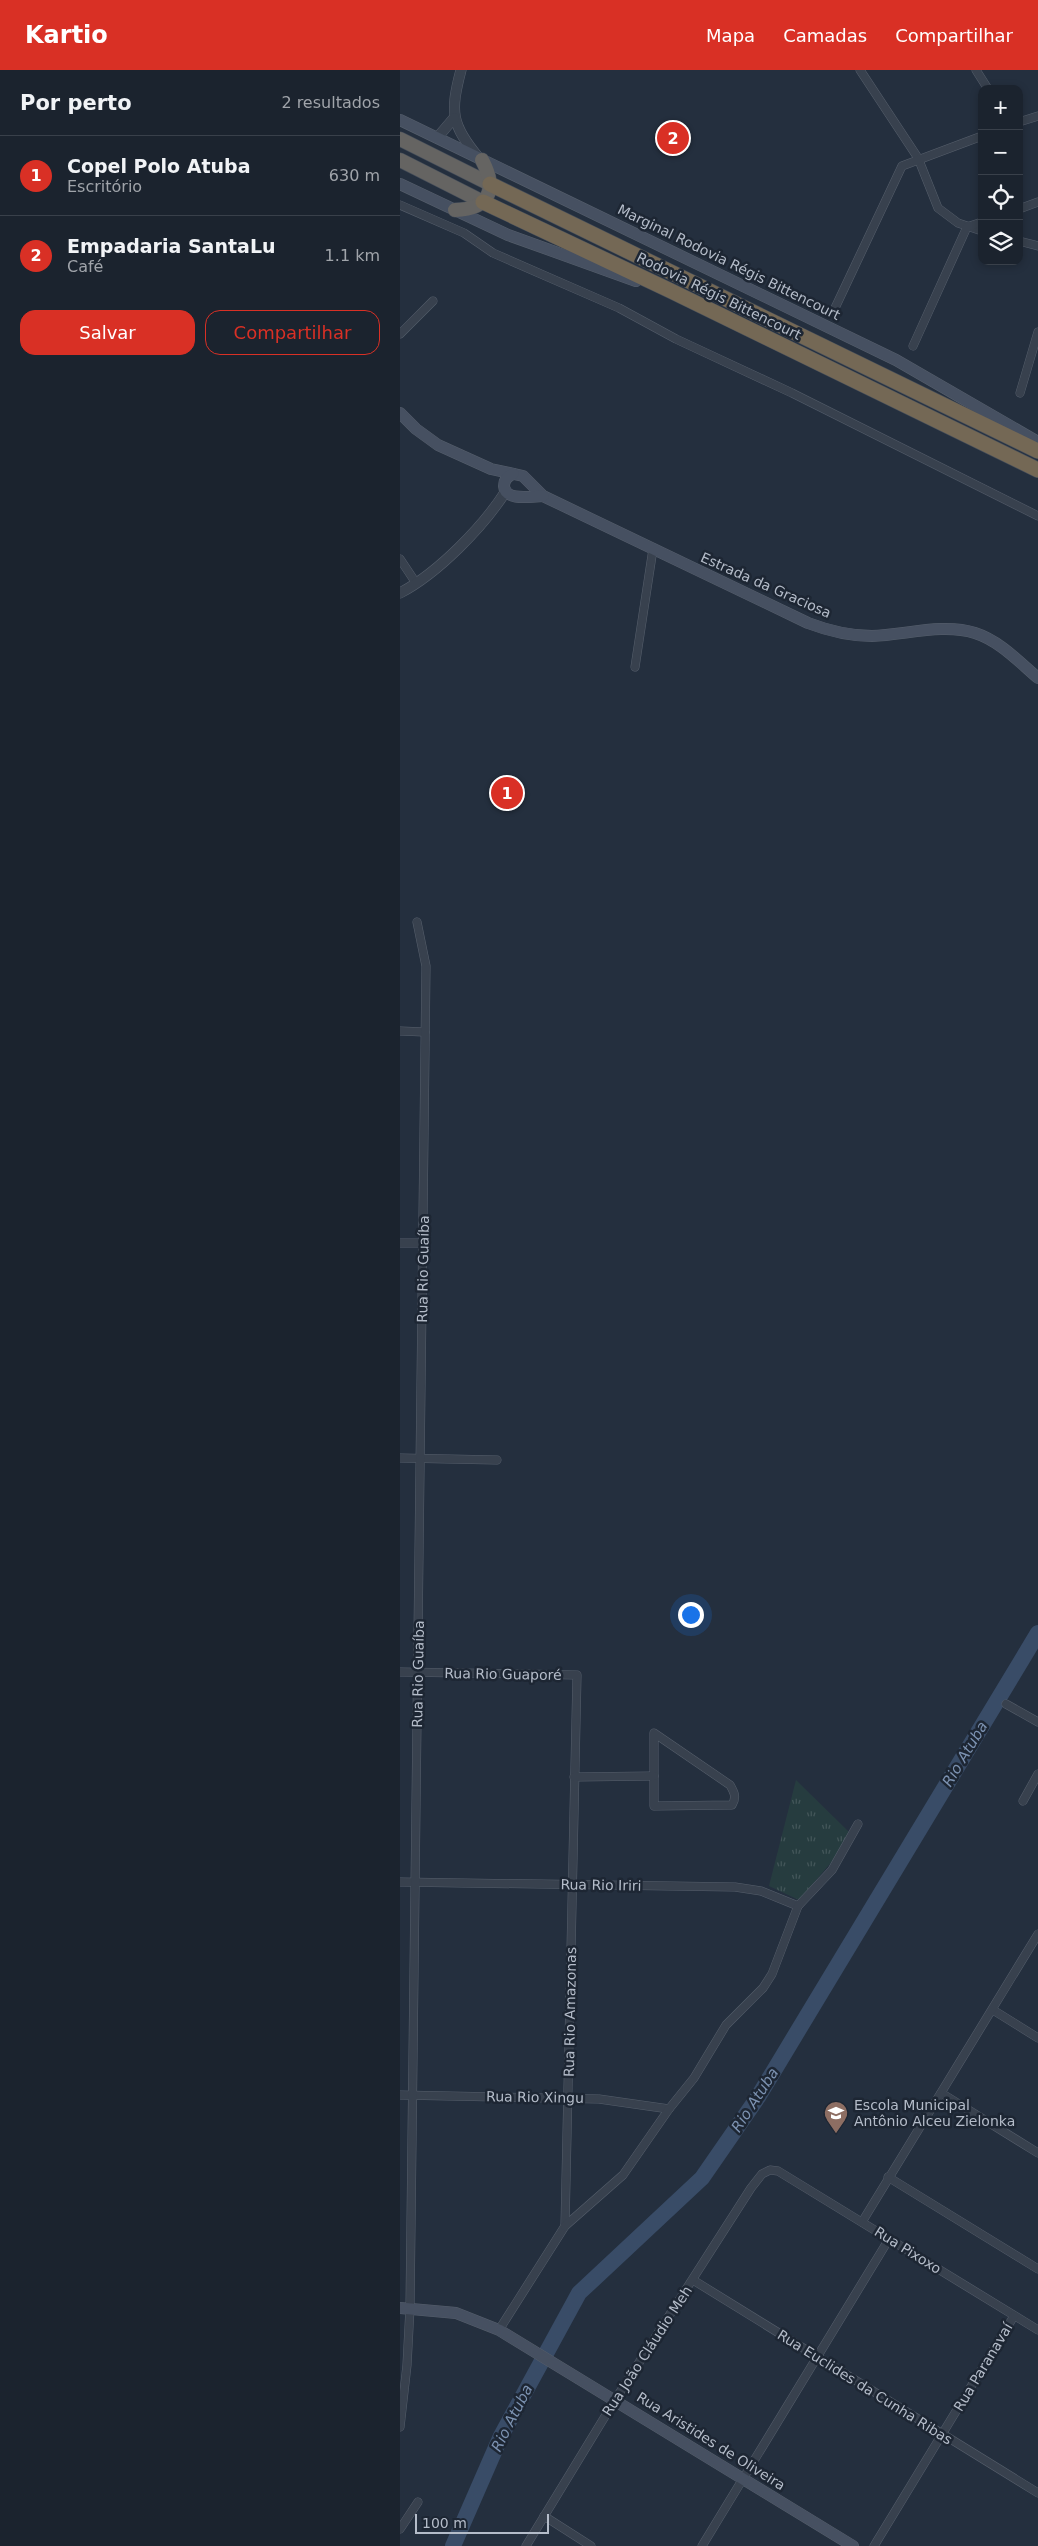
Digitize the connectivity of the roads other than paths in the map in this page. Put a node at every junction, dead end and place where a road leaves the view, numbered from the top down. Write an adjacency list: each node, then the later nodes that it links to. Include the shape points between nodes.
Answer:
1 (461, 70): 6 (street)
2 (860, 70): 12 (street)
3 (976, 70): 4 (street)
4 (985, 85)
5 (1038, 116): 8 (street)
6 (454, 118): 10 (street); 14 (street, via 467,143)
7 (400, 120): 10 (main road, Marginal Rodovia Régis Bittencourt)
8 (1023, 121)
9 (978, 137): 12 (street)
10 (437, 138): 14 (main road, Marginal Rodovia Régis Bittencourt)
11 (400, 139): 16 (highway, Rodovia Régis Bittencourt)
12 (918, 158): 23 (street, via 938,208 950,219); 29 (street, via 900,169)
13 (400, 160): 17 (highway, Rodovia Régis Bittencourt)
14 (482, 160): 16 (highway); 35 (main road, Marginal Rodovia Régis Bittencourt, via 896,360)
15 (400, 184): 21 (main road)
16 (490, 184): 17 (highway); 36 (highway, Rodovia Régis Bittencourt)
17 (483, 202): 21 (highway, via 473,208); 27 (highway, Rodovia Régis Bittencourt)
18 (1038, 202): 20 (street)
19 (400, 205): 43 (street, via 464,233 493,253 619,308)
20 (1023, 208)
21 (455, 210): 27 (main road, via 552,253)
22 (978, 223): 23 (street)
23 (967, 227): 24 (street); 32 (street)
24 (978, 230)
25 (1023, 242): 26 (street)
26 (1038, 246)
27 (669, 290): 38 (highway, Rodovia Régis Bittencourt)
28 (433, 301): 31 (street)
29 (835, 308)
30 (1038, 332): 33 (street)
31 (400, 334)
32 (913, 346)
33 (1020, 394)
34 (400, 413): 37 (main road, via 438,445)
35 (1038, 442)
36 (1038, 451)
37 (491, 469): 39 (main road); 41 (main road)
38 (1038, 470)
39 (513, 474): 40 (main road, Estrada da Graciosa); 41 (main road, via 508,476)
40 (526, 480): 41 (main road, via 527,490); 42 (main road, Estrada da Graciosa)
41 (511, 492): 42 (main road, Estrada da Graciosa); 46 (street, via 439,566)
42 (543, 496): 44 (main road, Estrada da Graciosa)
43 (1038, 516)
44 (653, 549): 48 (street); 49 (main road, Estrada da Graciosa, via 824,629 870,636 953,630 976,634 998,645)
45 (400, 559): 46 (street)
46 (416, 583): 47 (street)
47 (400, 593)
48 (635, 667)
49 (1038, 678)
50 (417, 922): 52 (street, Rua Rio Guaíba, via 426,966)
51 (400, 1031): 52 (street)
52 (426, 1032): 54 (street, Rua Rio Guaíba)
53 (400, 1243): 54 (street)
54 (423, 1244): 56 (street, Rua Rio Guaíba)
55 (400, 1458): 56 (street)
56 (420, 1459): 57 (street); 59 (street, Rua Rio Guaíba)
57 (497, 1460)
58 (400, 1672): 59 (street, Rua Rio Guaporé)
59 (418, 1672): 60 (street, Rua Rio Guaporé); 69 (street, Rua Rio Guaíba)
60 (577, 1675): 65 (street, Rua Rio Amazonas)
61 (1006, 1704): 62 (street)
62 (1038, 1722)
63 (1038, 1774): 66 (street)
64 (654, 1776): 64 (street, via 654,1806 727,1807 735,1800 724,1779 698,1765 654,1733); 65 (street)
65 (574, 1777): 70 (street, Rua Rio Amazonas)
66 (1023, 1801)
67 (858, 1824): 71 (street, via 832,1870)
68 (400, 1882): 69 (street, Rua Rio Iriri)
69 (415, 1883): 70 (street, Rua Rio Iriri); 77 (street, Rua Rio Guaíba)
70 (572, 1885): 71 (street, Rua Rio Iriri, via 735,1887 762,1891); 78 (street, Rua Rio Amazonas)
71 (798, 1906): 79 (street, via 768,1981 726,2025 688,2087)
72 (1038, 1934): 73 (street)
73 (993, 2010): 74 (street); 75 (street)
74 (1038, 2038)
75 (941, 2094): 80 (street); 82 (street)
76 (400, 2096): 77 (street, Rua Rio Xingu)
77 (413, 2096): 78 (street, Rua Rio Xingu); 88 (street, Rua Rio Guaíba)
78 (568, 2098): 79 (street, Rua Rio Xingu, via 631,2102); 84 (street, Rua Rio Amazonas)
79 (669, 2109): 84 (street, via 623,2175)
80 (1038, 2153)
81 (778, 2171): 83 (street, Rua Pixoxo); 87 (street, Rua João Cláudio Meh, via 762,2174 751,2188)
82 (888, 2177): 83 (street); 86 (street)
83 (862, 2222): 85 (street, Rua Pixoxo)
84 (565, 2226): 90 (street)
85 (890, 2239): 89 (street, Rua Pixoxo); 92 (street)
86 (1038, 2269)
87 (693, 2280): 92 (street, Rua Euclides da Cunha Ribas); 93 (street, Rua João Cláudio Meh)
88 (405, 2308): 90 (main road, Rua Aristides de Oliveira, via 456,2313); 94 (street, Rua Rio Guaíba, via 407,2365)
89 (1014, 2316): 91 (street, Rua Pixoxo); 95 (street, Rua Paranavaí)
90 (499, 2330): 93 (main road, Rua Aristides de Oliveira)
91 (1038, 2330)
92 (817, 2357): 95 (street, Rua Euclides da Cunha Ribas); 96 (street)
93 (615, 2400): 96 (main road, Rua Aristides de Oliveira); 99 (street, Rua João Cláudio Meh)
94 (400, 2427)
95 (943, 2434): 97 (street, Rua Euclides da Cunha Ribas); 105 (street, Rua Paranavaí)
96 (742, 2479): 103 (street); 104 (main road, Rua Aristides de Oliveira)
97 (1038, 2493)
98 (418, 2502): 100 (street)
99 (544, 2516): 101 (street, Rua João Cláudio Meh); 102 (street)
100 (401, 2525)
101 (526, 2546)
102 (591, 2546)
103 (702, 2546)
104 (853, 2546)
105 (874, 2546)

